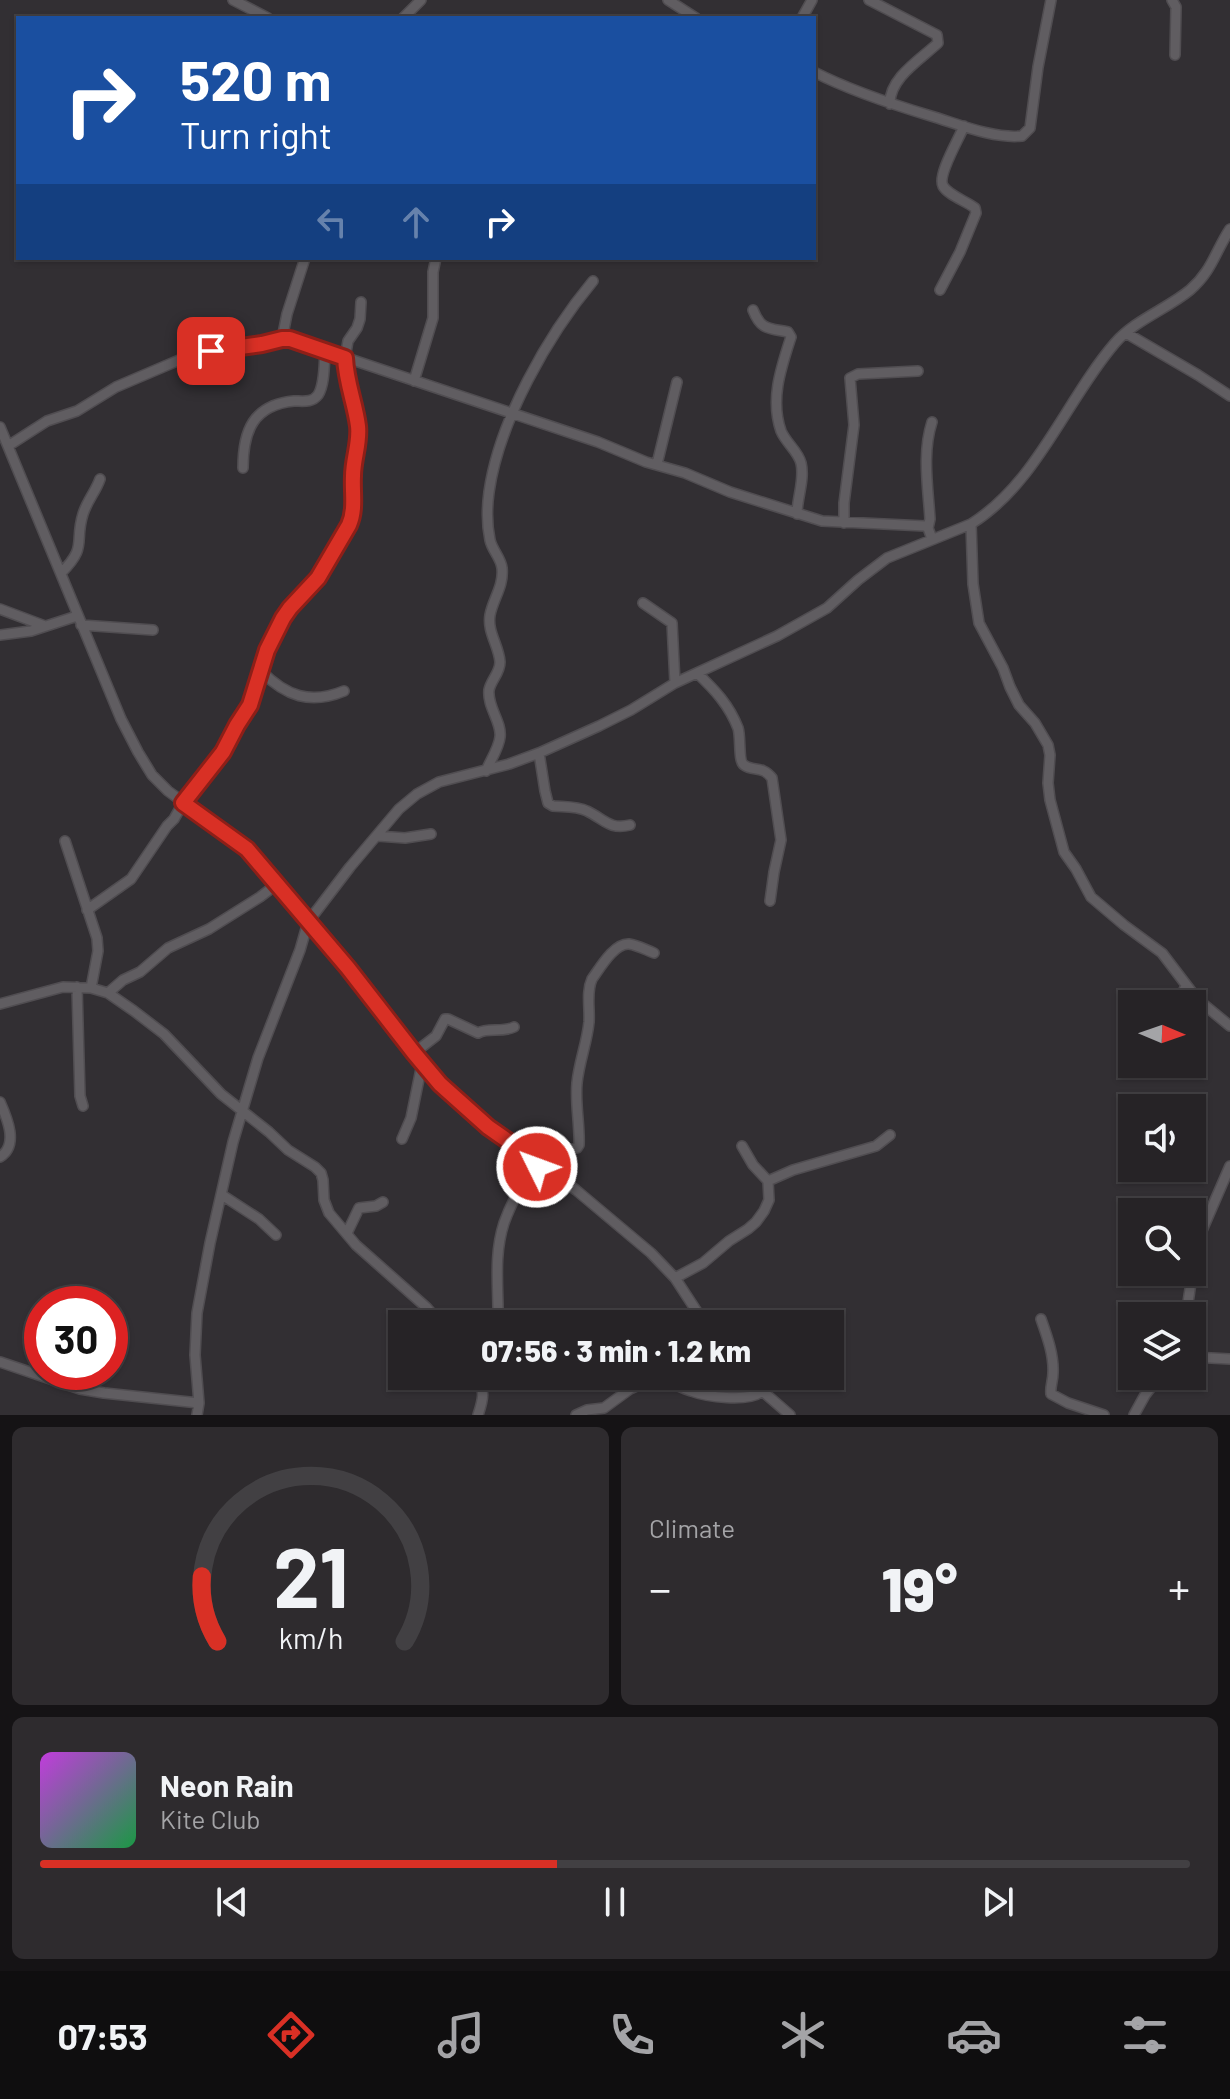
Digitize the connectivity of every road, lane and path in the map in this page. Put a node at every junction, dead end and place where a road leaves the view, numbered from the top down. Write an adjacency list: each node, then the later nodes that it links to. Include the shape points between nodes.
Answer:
1 (233, 0): 7 (street)
2 (421, 0): 8 (street)
3 (668, 0): 9 (street)
4 (869, 0): 12 (street, via 939,39 899,80)
5 (1051, 0): 13 (street, via 1026,134 1017,137)
6 (1172, 0): 10 (street)
7 (264, 16)
8 (405, 16)
9 (693, 16)
10 (1175, 55)
11 (816, 73): 12 (street)
12 (890, 104): 13 (street)
13 (964, 126): 18 (street, via 941,183 976,213)
14 (1230, 229): 21 (street, via 1209,270 1191,289)
15 (304, 260): 22 (street)
16 (436, 260): 26 (street, via 433,318)
17 (593, 281): 29 (street, via 544,350)
18 (940, 290)
19 (361, 302): 24 (street)
20 (753, 310): 36 (street, via 763,326 791,337 776,394 781,431 802,469)
21 (1126, 333): 28 (street); 38 (street, via 1090,376 1029,468)
22 (282, 339): 23 (street); 32 (street, via 198,352 47,421)
23 (325, 351): 24 (street); 34 (street, via 315,398 261,412 245,439)
24 (345, 358): 26 (street); 48 (street, via 358,428 353,517 318,578 283,618)
25 (918, 371): 37 (street, via 850,378 854,425)
26 (414, 381): 29 (street)
27 (677, 382): 33 (street)
28 (1230, 396)
29 (513, 413): 33 (street); 53 (street, via 489,493 491,542 502,570 489,618 500,661 489,690 501,735)
30 (932, 422): 39 (street, via 926,454)
31 (0, 427): 32 (street)
32 (8, 446): 41 (street)
33 (657, 464): 36 (street)
34 (243, 468)
35 (100, 479): 41 (street, via 83,512 77,554)
36 (797, 514): 37 (street)
37 (844, 523): 39 (street)
38 (971, 524): 40 (street); 64 (street, via 979,623 1019,705 1048,745 1050,800 1064,852 1091,897 1162,953)
39 (928, 528): 40 (street)
40 (932, 539): 49 (street, via 887,558 827,608)
41 (61, 573): 44 (street)
42 (643, 603): 50 (street, via 673,627)
43 (0, 609): 45 (street)
44 (79, 620): 45 (street); 46 (street); 54 (street, via 138,752 152,775)
45 (45, 626): 47 (street)
46 (153, 630)
47 (0, 635)
48 (261, 671): 51 (street, via 294,695 316,698); 54 (street, via 228,745)
49 (697, 673): 50 (street); 60 (street, via 728,705 739,733 741,762 772,778 781,840)
50 (675, 683): 52 (street)
51 (344, 691)
52 (539, 753): 53 (street); 55 (street, via 548,803 586,810 614,827)
53 (486, 771): 57 (street, via 439,782 417,794)
54 (183, 803): 59 (street, via 247,849); 61 (street, via 131,879)
55 (630, 825)
56 (431, 834): 57 (street)
57 (378, 836): 62 (street)
58 (65, 841): 61 (street)
59 (277, 884): 62 (street); 68 (street, via 229,917 168,948)
60 (770, 901)
61 (87, 910): 66 (street, via 98,951)
62 (308, 922): 72 (street); 76 (street)
63 (654, 953): 81 (street, via 621,945 589,984 587,1036 576,1095 579,1145)
64 (1186, 986): 67 (street); 70 (street)
65 (77, 987): 66 (street); 69 (street); 75 (street)
66 (91, 988): 68 (street)
67 (1184, 990)
68 (108, 993): 76 (street, via 164,1034)
69 (0, 1004)
70 (1230, 1026)
71 (514, 1027): 72 (street, via 475,1033 445,1019 436,1036)
72 (414, 1053): 73 (street)
73 (422, 1064): 78 (street); 81 (street, via 488,1127)
74 (0, 1102): 80 (street, via 10,1132 9,1148)
75 (83, 1106)
76 (241, 1110): 84 (street); 86 (street, via 321,1173 326,1207)
77 (890, 1135): 83 (street, via 876,1146)
78 (402, 1139)
79 (742, 1146): 83 (street)
80 (0, 1157)
81 (538, 1162): 88 (street); 91 (street, via 504,1223)
82 (1230, 1166): 89 (street, via 1197,1242)
83 (768, 1181): 88 (street, via 769,1200 756,1222)
84 (222, 1195): 87 (street); 100 (street, via 197,1313)
85 (383, 1202): 86 (street, via 359,1208)
86 (347, 1233): 90 (street)
87 (276, 1235)
88 (675, 1278): 92 (street)
89 (1188, 1302)
90 (429, 1310)
91 (497, 1310)
92 (696, 1310)
93 (1041, 1319): 105 (street, via 1052,1360 1051,1394)
94 (1206, 1358): 95 (street)
95 (1230, 1359)
96 (0, 1362): 100 (street, via 80,1389)
97 (484, 1390): 102 (street)
98 (1149, 1390): 106 (street)
99 (761, 1392): 103 (street, via 746,1398 704,1394 654,1378 604,1408); 104 (street)
100 (199, 1403): 101 (street)
101 (197, 1415)
102 (478, 1415)
103 (576, 1415)
104 (790, 1415)
105 (1104, 1415)
106 (1134, 1415)

